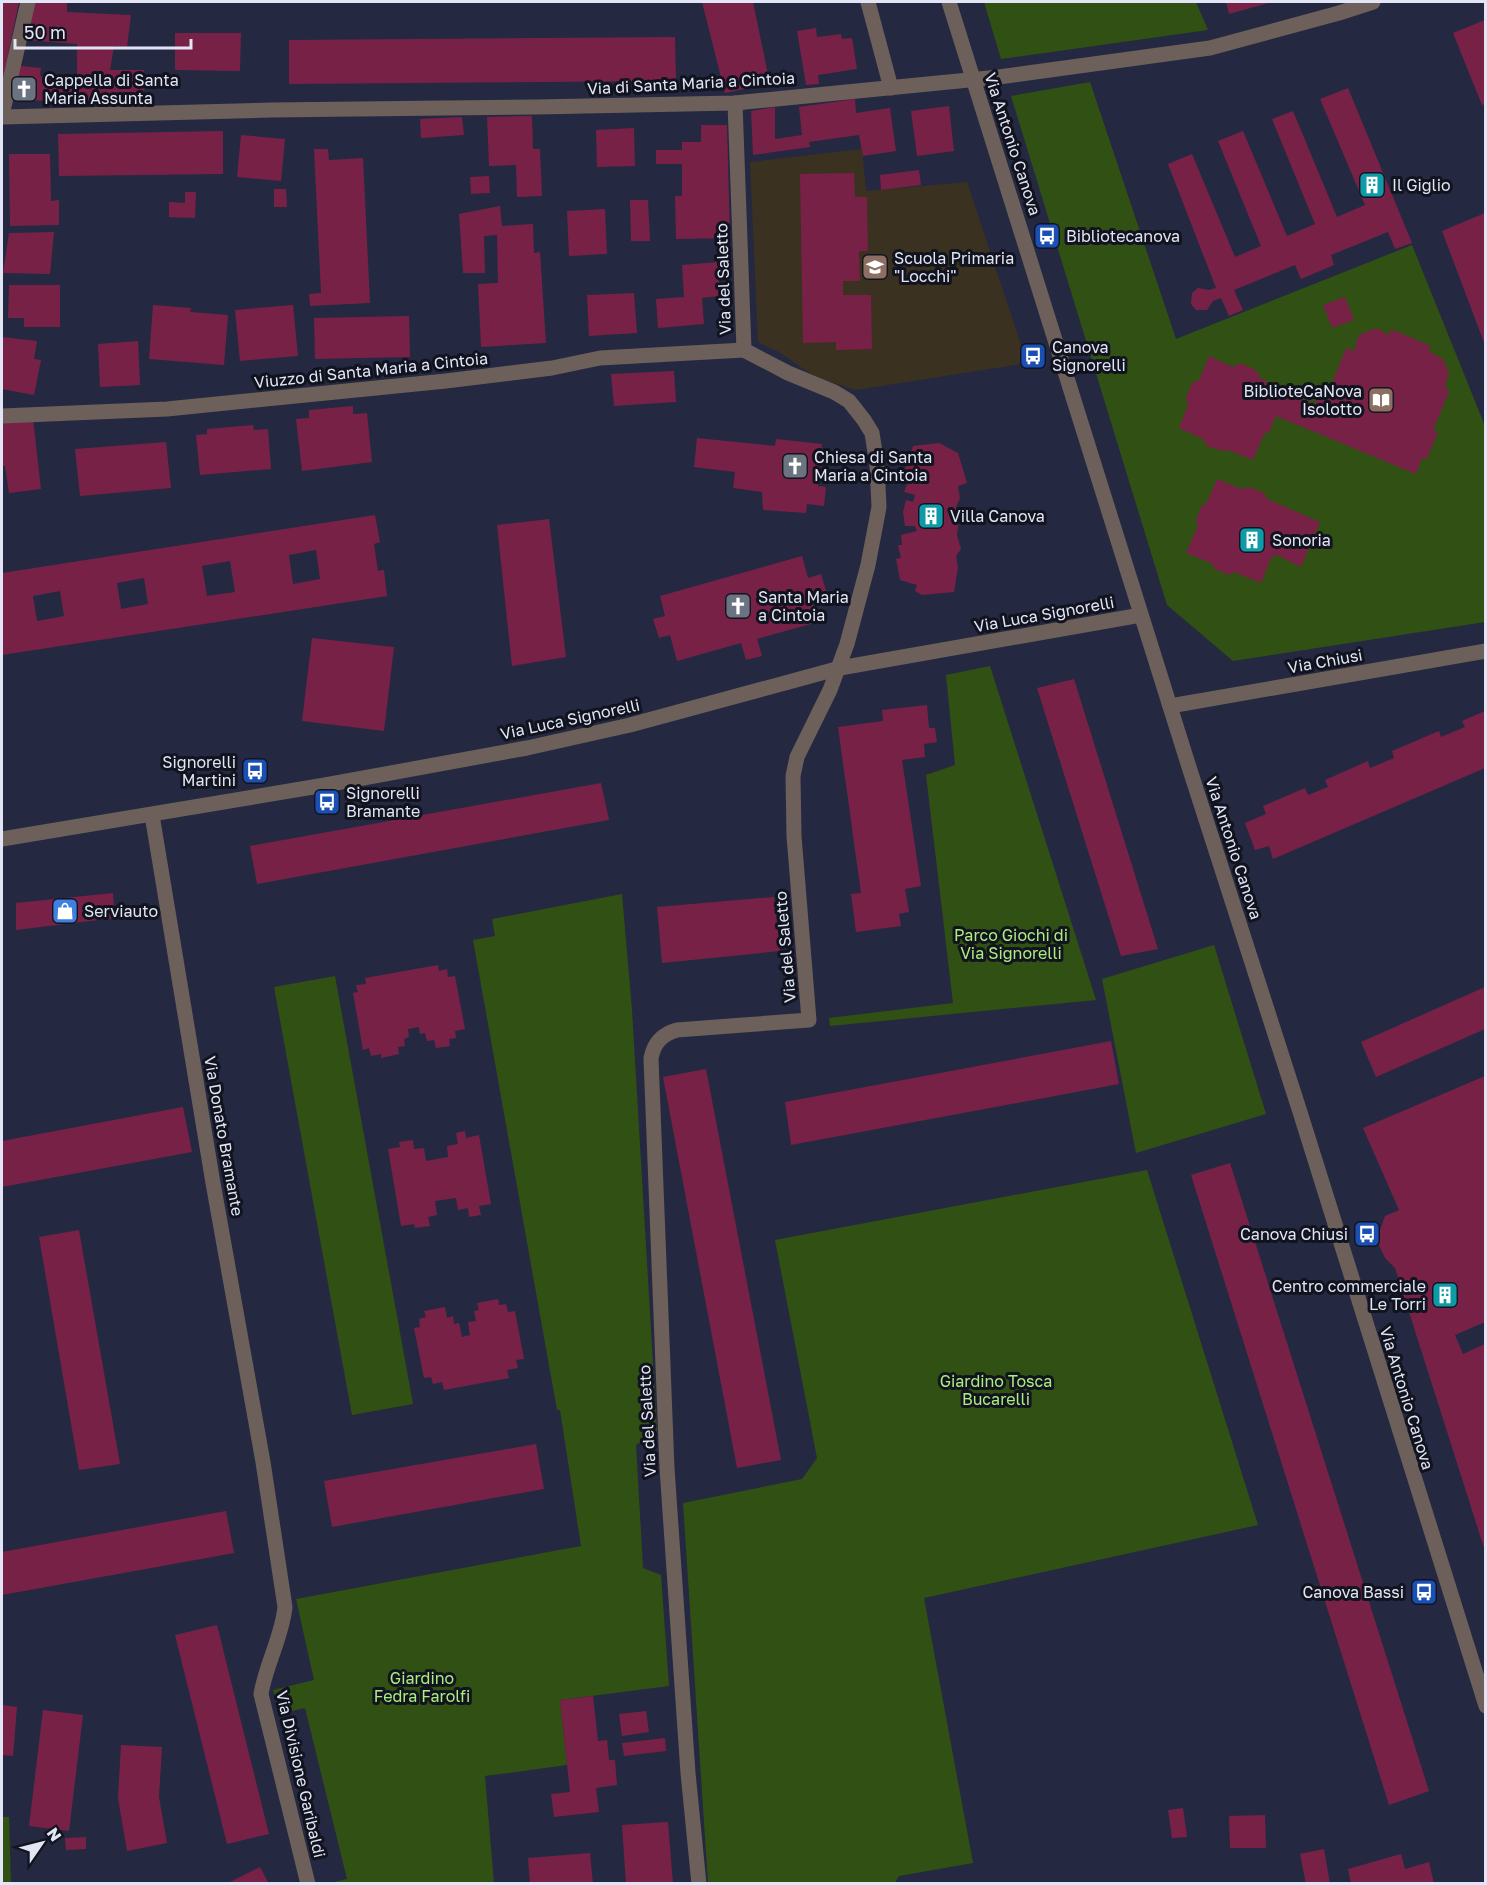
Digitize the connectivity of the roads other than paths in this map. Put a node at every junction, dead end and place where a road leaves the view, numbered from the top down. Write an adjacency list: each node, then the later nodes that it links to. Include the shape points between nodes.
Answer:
1 (28, 2): 8 (street)
2 (868, 2): 6 (street)
3 (949, 2): 5 (street, Via Antonio Canova)
4 (1373, 2): 5 (street, Via di Santa Maria a Cintoia, via 1210,48)
5 (974, 80): 6 (street, Via di Santa Maria a Cintoia); 11 (street, Via Antonio Canova)
6 (891, 88): 7 (street, Via di Santa Maria a Cintoia)
7 (735, 103): 8 (street, Via di Santa Maria a Cintoia); 9 (street, Via del Saletto)
8 (2, 116)
9 (744, 350): 10 (street, Viuzzo di Santa Maria a Cintoia, via 600,358 446,381 167,409); 13 (street, Via del Saletto, via 849,401 872,433 879,507)
10 (2, 416)
11 (1141, 615): 13 (street, Via Luca Signorelli); 14 (street, Via Antonio Canova)
12 (1485, 651): 14 (street, Via Chiusi)
13 (840, 668): 15 (street, Via Luca Signorelli, via 650,720 527,748); 20 (street, Via del Saletto, via 797,757 793,776 809,1020 668,1032 659,1039 651,1058 667,1468)
14 (1170, 706): 18 (street, Via Antonio Canova)
15 (152, 815): 16 (street, Via Luca Signorelli); 17 (street, Via Donato Bramante)
16 (2, 840)
17 (263, 1462): 19 (street, Via Divisione Garibaldi, via 285,1607 261,1694)
18 (1485, 1706)
19 (308, 1884)
20 (699, 1884)

